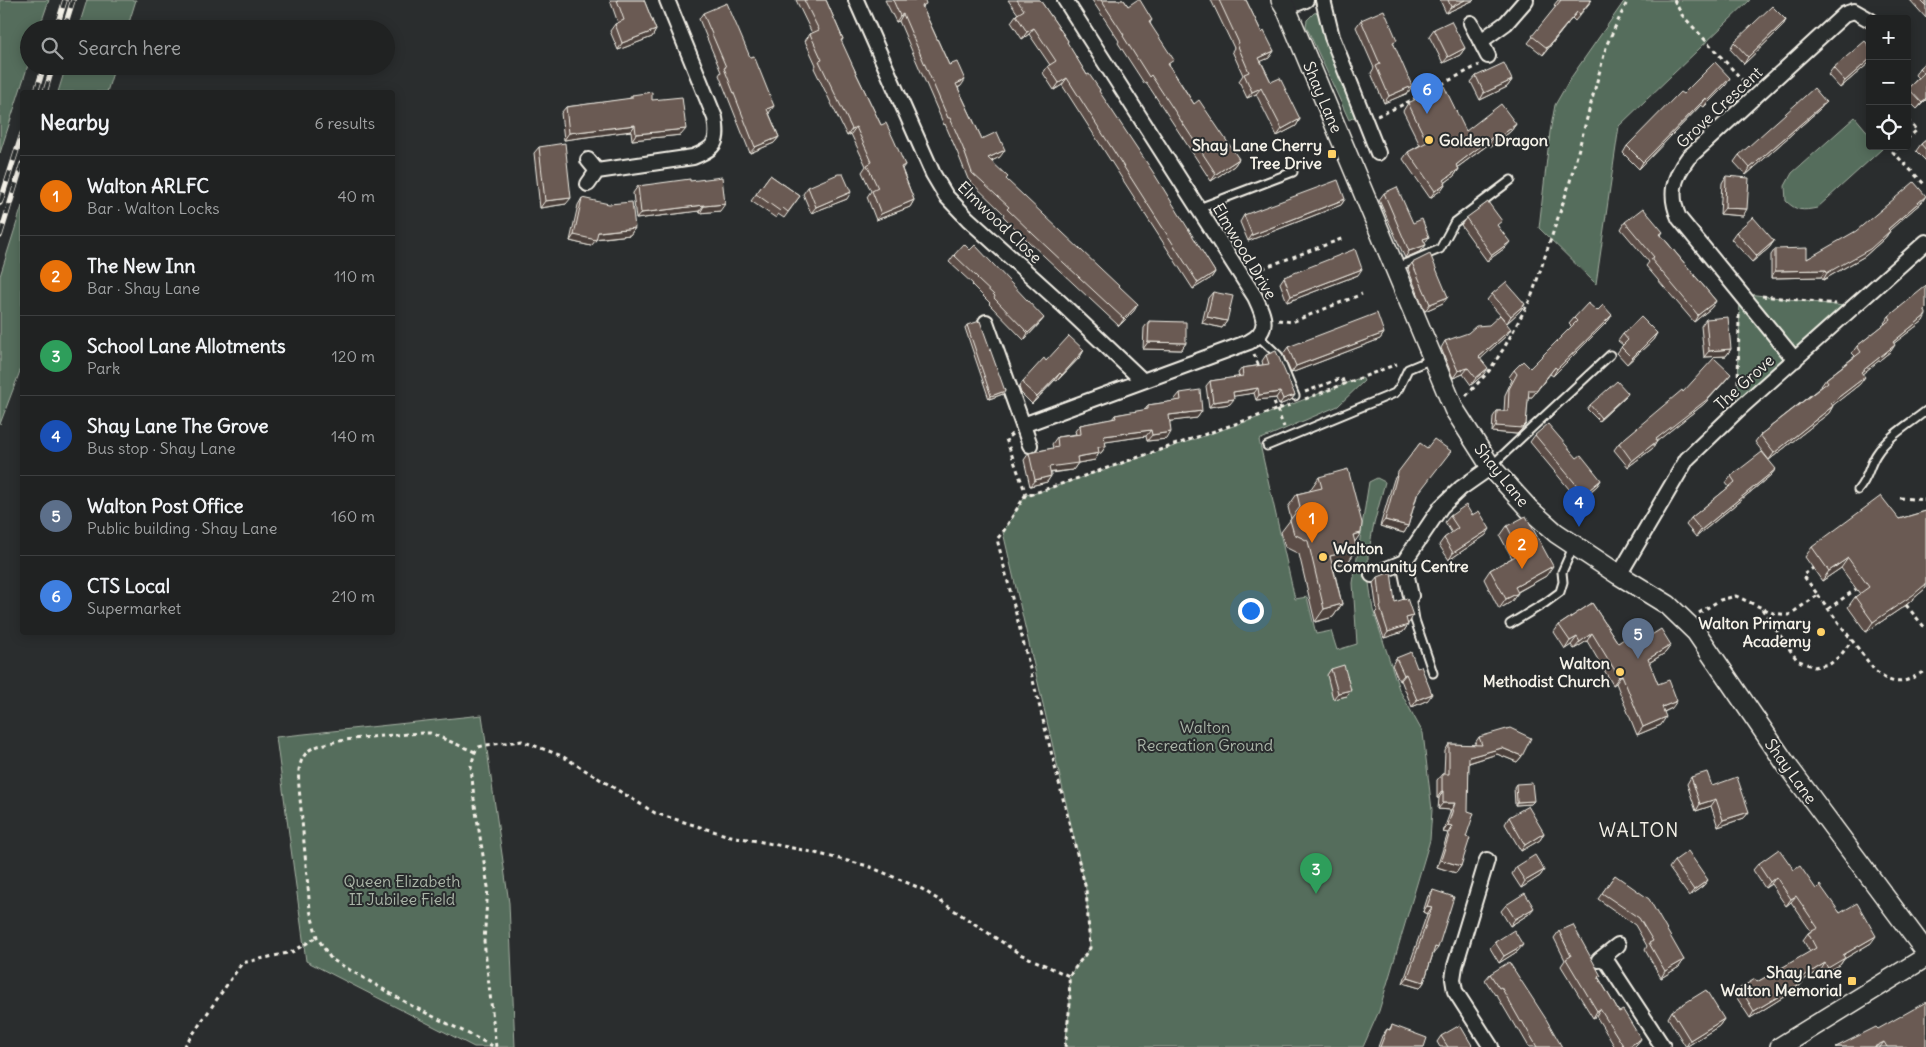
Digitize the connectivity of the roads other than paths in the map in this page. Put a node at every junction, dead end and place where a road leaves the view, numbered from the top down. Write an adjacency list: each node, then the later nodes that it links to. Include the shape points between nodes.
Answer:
1 (856, 0): 24 (street, Elmwood Close, via 933,174 946,196)
2 (1065, 0): 16 (street, Elmwood Drive)
3 (1306, 0): 7 (street)
4 (1323, 0): 12 (street, via 1332,37)
5 (1526, 0): 10 (street, via 1506,23)
6 (670, 1): 15 (street, via 715,118 718,134 715,143 707,152 693,158 592,166)
7 (1283, 4): 18 (main road, Shay Lane)
8 (1866, 18): 23 (street, Grove Crescent, via 1854,10 1845,14 1688,158 1674,181 1674,208 1687,230)
9 (1471, 22): 10 (street)
10 (1481, 41): 11 (street)
11 (1488, 56)
12 (1378, 153)
13 (1293, 172): 16 (lane)
14 (1512, 180): 18 (lane, via 1454,223 1440,249)
15 (588, 184)
16 (1199, 208): 20 (street, Elmwood Drive, via 1256,296 1264,319 1262,332)
17 (1926, 242): 23 (street, The Grove)
18 (1394, 268): 21 (main road, Shay Lane)
19 (986, 322): 27 (street)
20 (1254, 339): 24 (street); 25 (lane, via 1278,355)
21 (1431, 355): 29 (lane, via 1408,369 1395,392); 30 (main road, Shay Lane, via 1454,410)
22 (1610, 355): 30 (lane)
23 (1795, 360): 35 (street, The Grove, via 1687,459)
24 (1142, 380): 27 (street)
25 (1295, 400)
26 (1926, 411): 31 (lane, via 1886,443 1875,456 1866,481)
27 (1023, 425): 28 (street)
28 (1030, 445)
29 (1267, 446)
30 (1491, 466): 32 (main road, Shay Lane, via 1529,509); 33 (street, via 1441,507)
31 (1858, 490)
32 (1574, 544): 35 (main road, Shay Lane); 37 (lane, via 1562,572 1560,592)
33 (1404, 562): 34 (street); 36 (street)
34 (1372, 575)
35 (1619, 575): 41 (main road, Shay Lane, via 1668,605 1696,632 1786,764)
36 (1411, 596): 38 (lane, via 1415,620)
37 (1510, 624)
38 (1433, 673)
39 (1488, 860): 43 (street, via 1485,889 1453,979 1455,991)
40 (1618, 945): 44 (street, via 1602,959)
41 (1926, 952)
42 (1926, 957): 45 (main road)
43 (1491, 1047)
44 (1663, 1047)
45 (1780, 1047)

